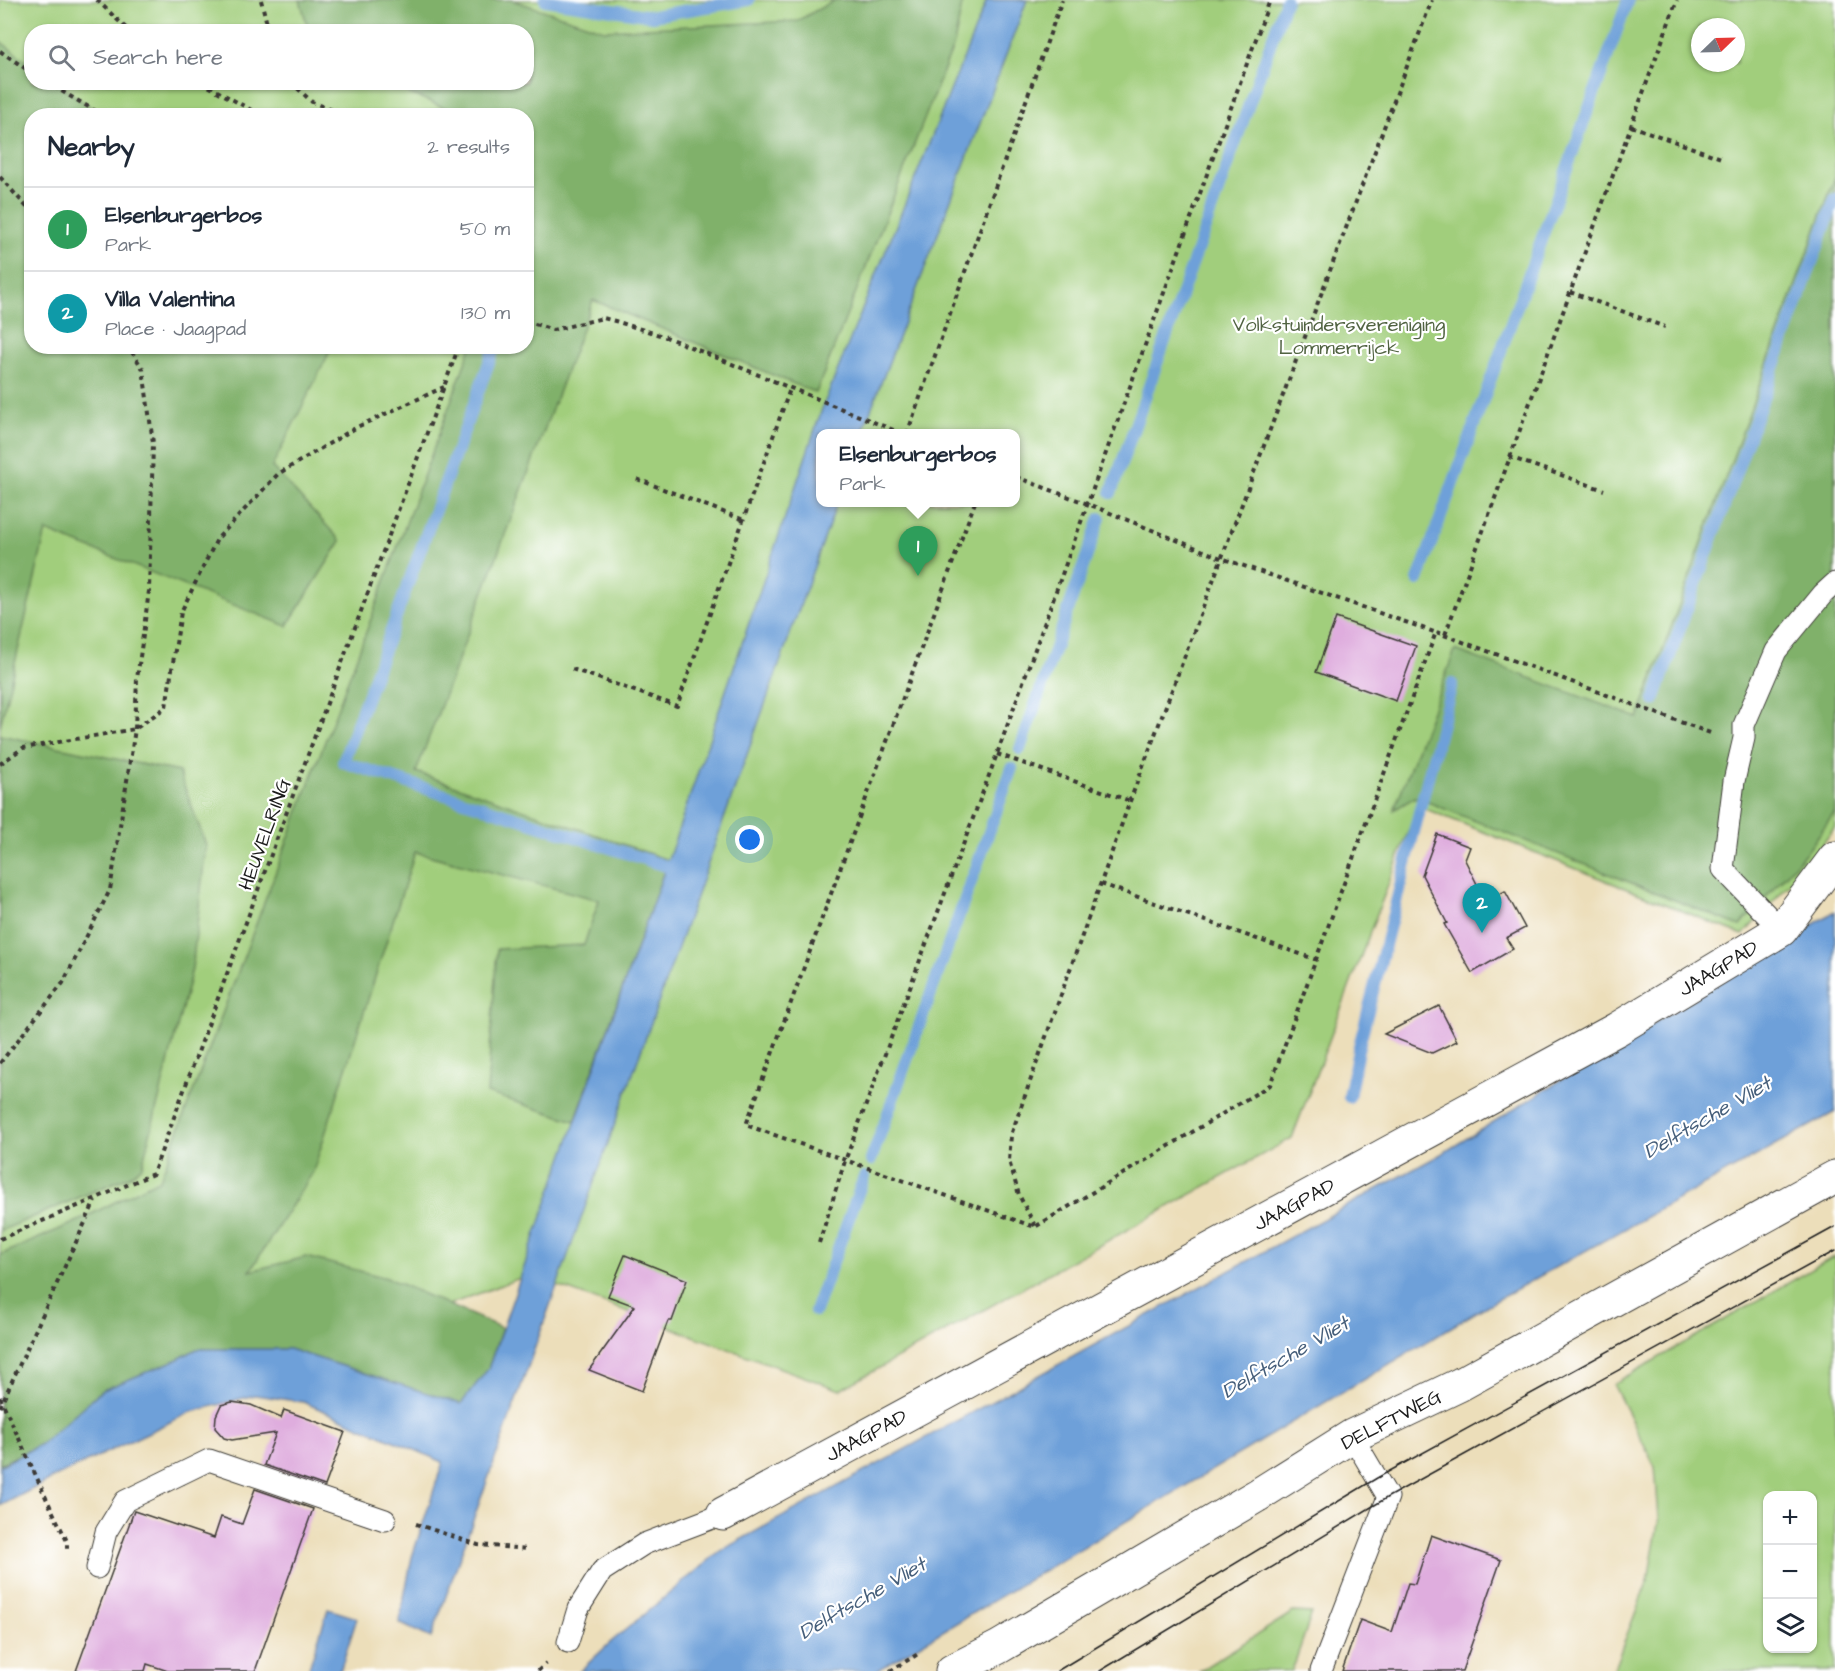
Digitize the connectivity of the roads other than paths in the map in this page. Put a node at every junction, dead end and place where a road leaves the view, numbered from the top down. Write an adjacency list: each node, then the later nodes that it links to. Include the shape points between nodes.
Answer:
1 (1835, 583): 3 (lane, via 1776,651 1744,725 1734,781 1723,869)
2 (1835, 858): 3 (street, JAAGPAD)
3 (1781, 930): 6 (street, JAAGPAD, via 1617,1029)
4 (1835, 1177): 5 (street, DELFTWEG, via 1459,1384)
5 (1352, 1436): 10 (street, DELFTWEG, via 1258,1496); 11 (lane, via 1388,1497)
6 (723, 1514): 9 (lane, via 644,1544 602,1571 578,1609)
7 (385, 1520): 8 (lane, via 208,1460 125,1501 106,1532)
8 (97, 1568)
9 (568, 1642)
10 (952, 1671)
11 (1321, 1671)

